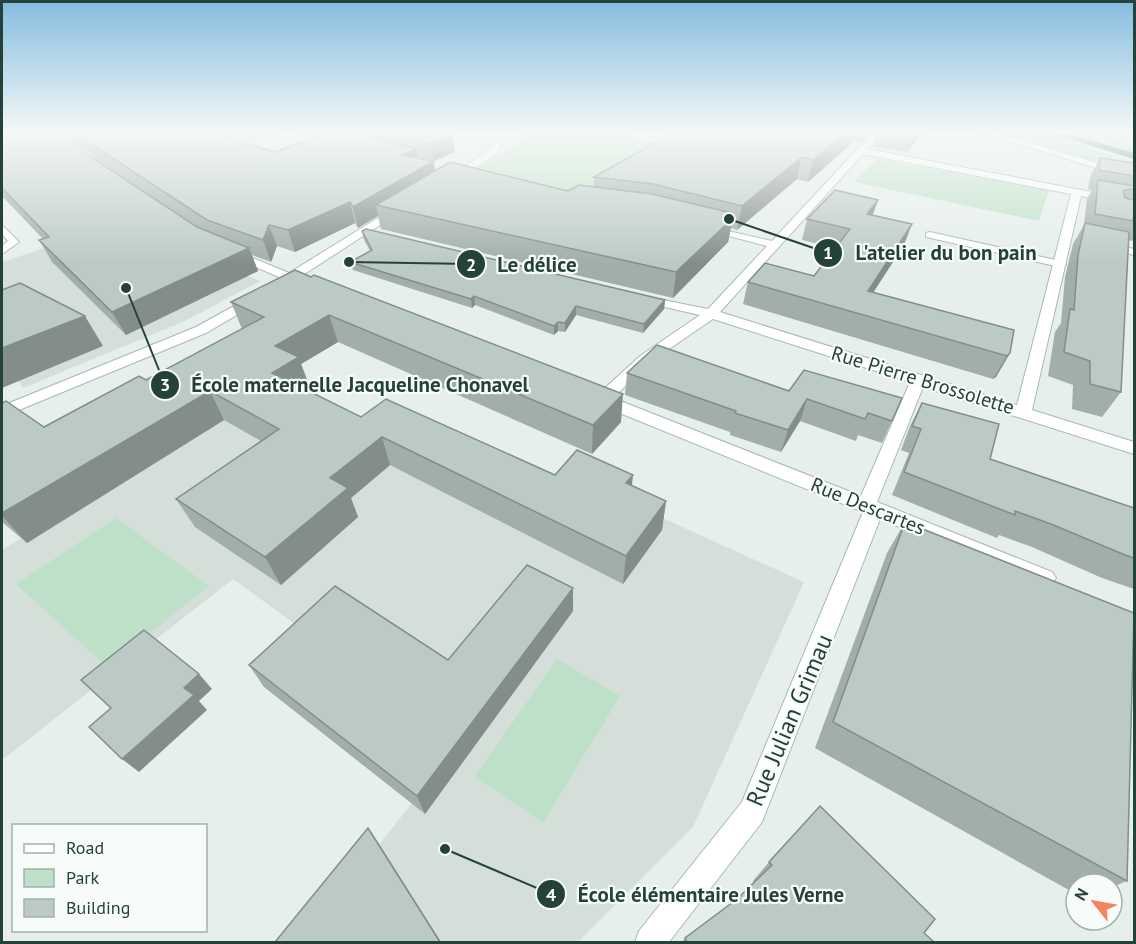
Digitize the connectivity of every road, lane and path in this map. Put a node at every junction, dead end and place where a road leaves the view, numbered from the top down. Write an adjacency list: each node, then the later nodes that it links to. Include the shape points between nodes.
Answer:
1 (455, 176): 6 (street)
2 (468, 176): 5 (street)
3 (837, 176): 16 (street)
4 (993, 176): 7 (street)
5 (477, 178)
6 (438, 186)
7 (1077, 192): 9 (street); 15 (street)
8 (409, 202): 12 (street)
9 (1134, 203)
10 (694, 224): 16 (street)
11 (2, 228): 18 (lane, via 14,242)
12 (364, 231): 13 (street); 21 (street)
13 (378, 234)
14 (930, 235): 20 (lane)
15 (1078, 240): 19 (street); 20 (street)
16 (772, 244): 24 (street)
17 (222, 249): 21 (street)
18 (2, 251)
19 (1134, 252)
20 (1060, 264): 27 (street)
21 (290, 277): 22 (street); 26 (street, via 201,330)
22 (319, 289)
23 (630, 294): 24 (street, Rue Pierre Brossolette)
24 (711, 314): 25 (street, Rue Pierre Brossolette); 29 (street, Rue Descartes, via 596,397)
25 (919, 378): 27 (street, Rue Pierre Brossolette); 29 (street, Rue Julian Grimau)
26 (4, 407)
27 (1024, 411): 28 (street, Rue Pierre Brossolette)
28 (1134, 448)
29 (870, 507): 30 (street, Rue Descartes); 31 (street, Rue Julian Grimau, via 752,812)
30 (1059, 583)
31 (650, 942)

